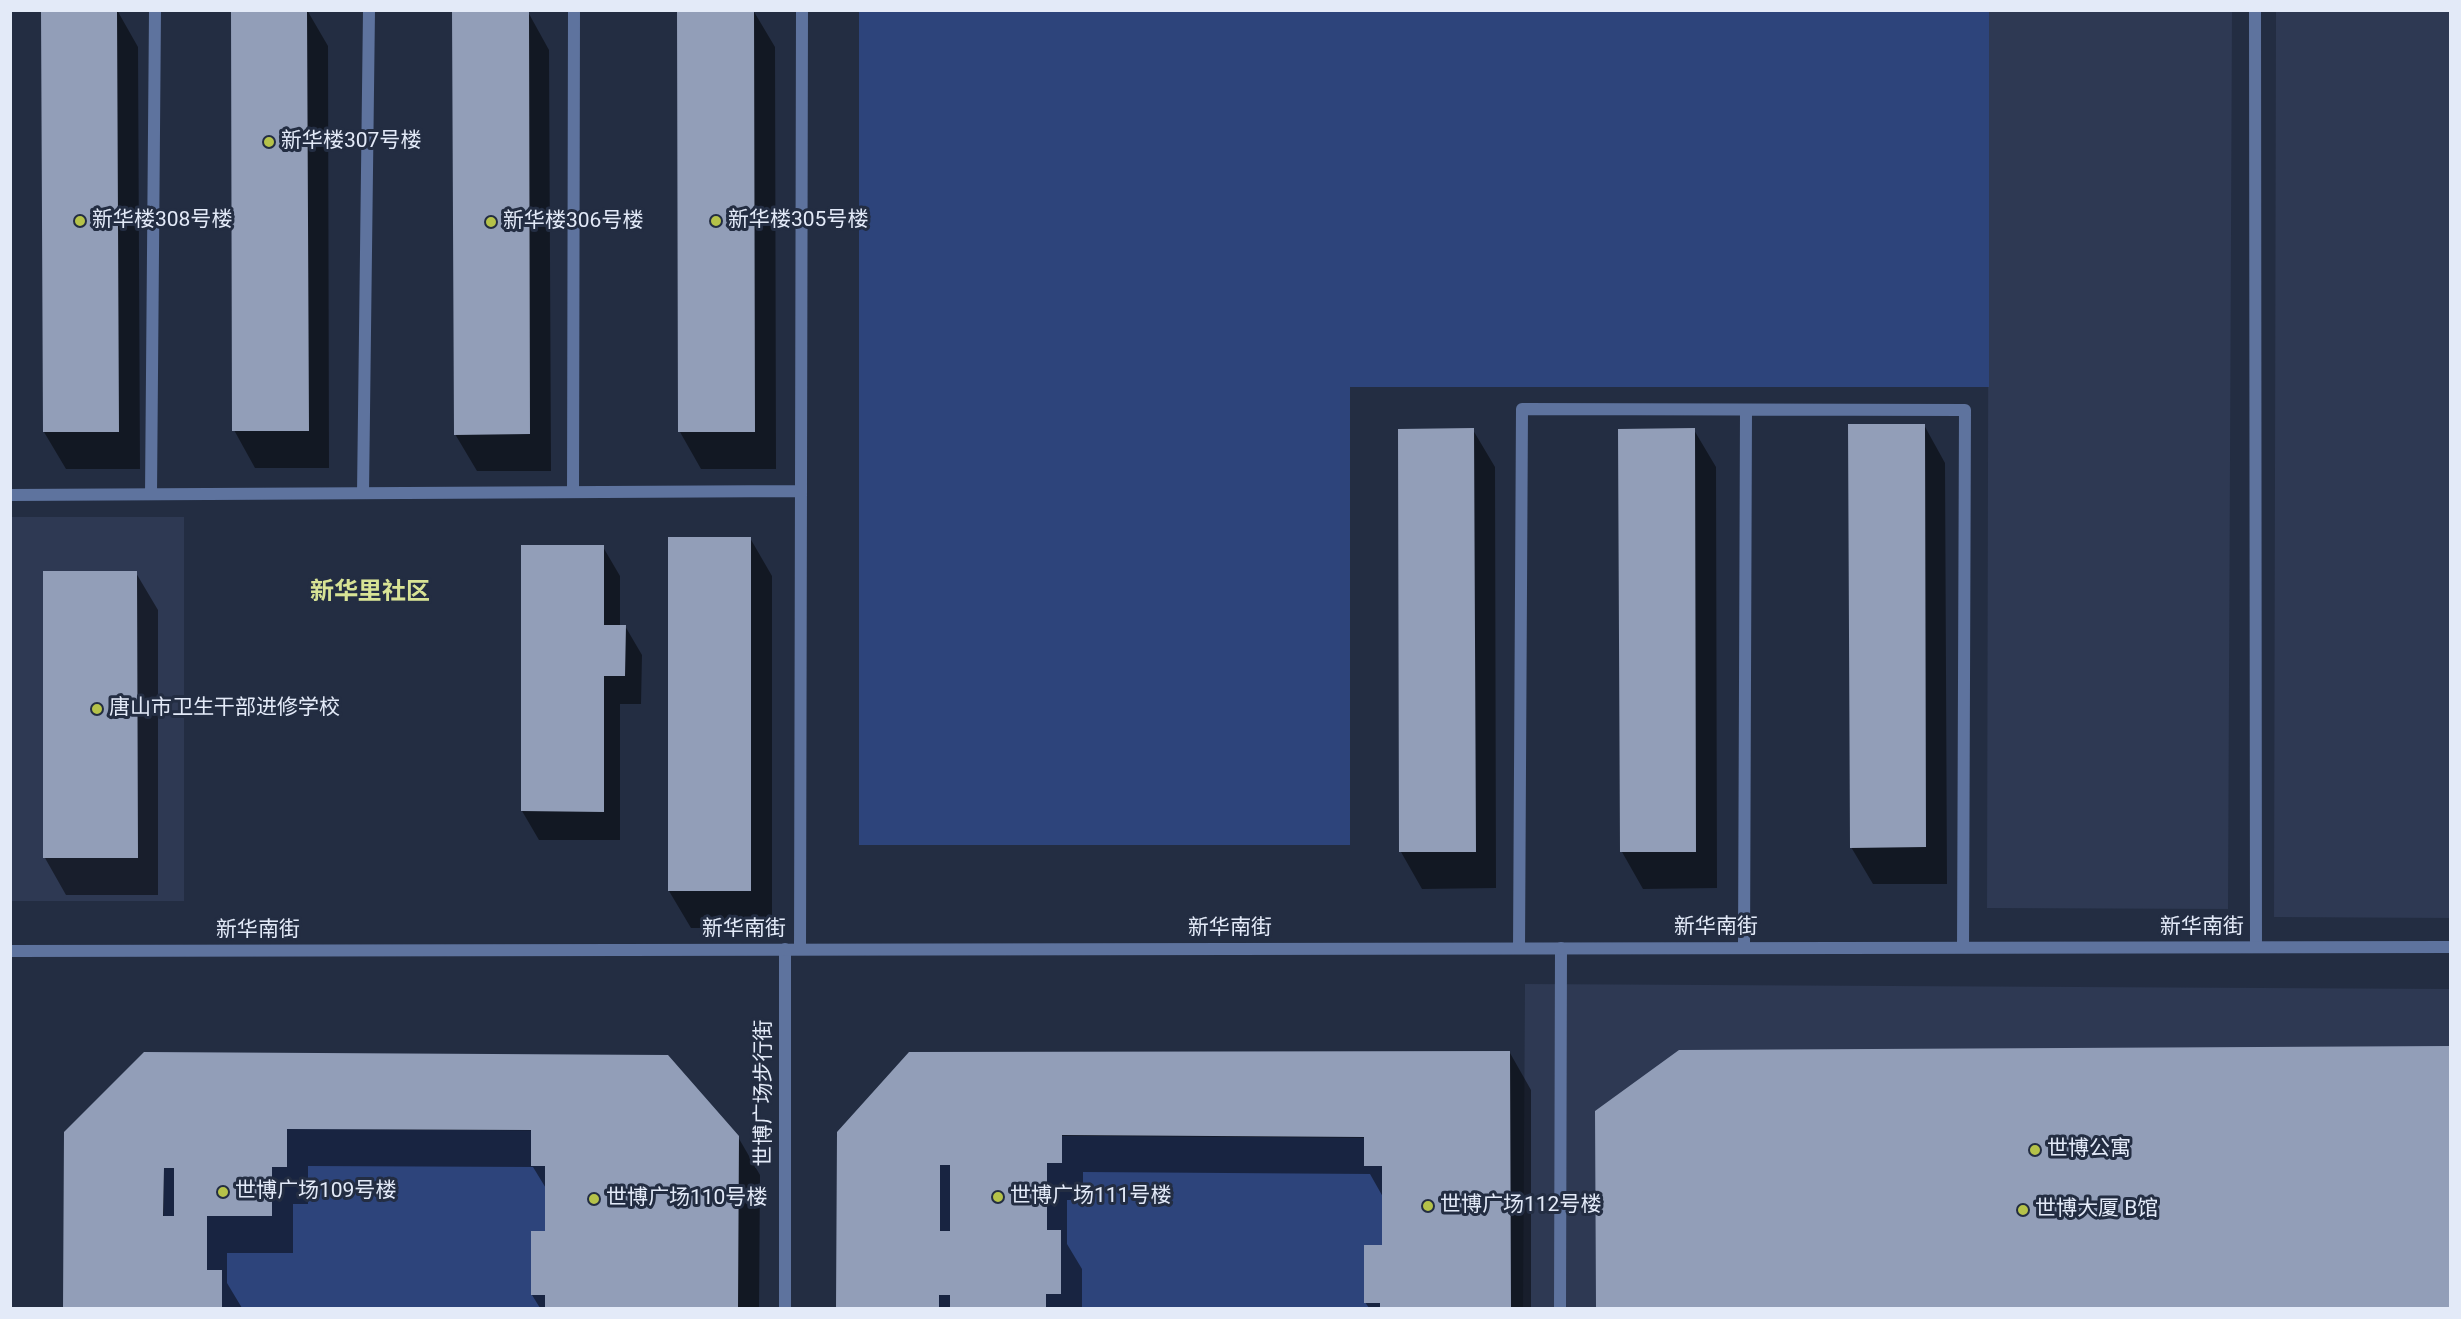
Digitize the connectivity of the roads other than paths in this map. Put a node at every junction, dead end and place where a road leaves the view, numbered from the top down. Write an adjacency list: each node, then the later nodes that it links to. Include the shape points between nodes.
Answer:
1 (155, 10): 10 (street)
2 (369, 10): 9 (street)
3 (574, 10): 8 (street)
4 (802, 10): 7 (street)
5 (2255, 10): 12 (street)
6 (1746, 410): 14 (street, via 1522,409); 16 (street); 17 (street, via 1965,410)
7 (801, 491): 8 (street); 19 (street)
8 (573, 492): 9 (street)
9 (363, 493): 10 (street)
10 (151, 494): 11 (street)
11 (10, 495)
12 (2256, 947): 13 (street, 新华南街); 17 (street, 新华南街)
13 (2451, 947)
14 (1519, 948): 15 (street, 新华南街); 19 (street, 新华南街)
15 (1561, 948): 16 (street, 新华南街); 22 (street)
16 (1744, 948): 17 (street, 新华南街)
17 (1963, 948)
18 (785, 949): 19 (street, 新华南街); 20 (street, 新华南街); 21 (street, 世博广场步行街)
19 (801, 949)
20 (10, 951)
21 (784, 1308)
22 (1560, 1308)

